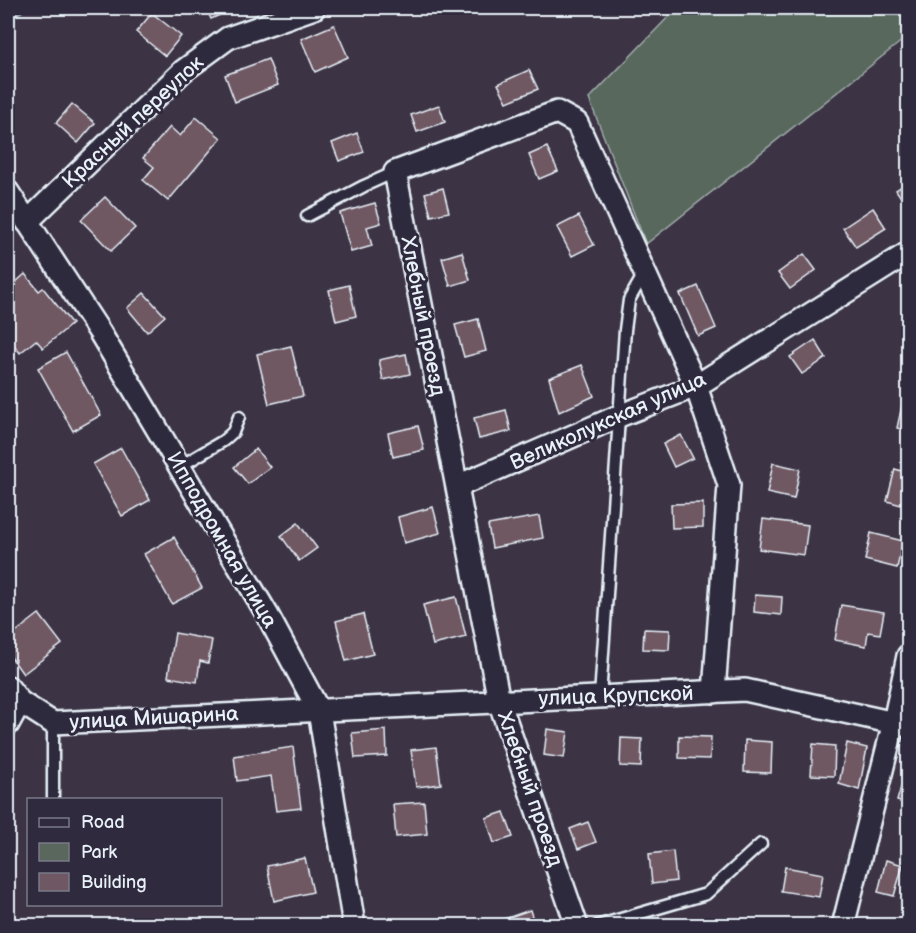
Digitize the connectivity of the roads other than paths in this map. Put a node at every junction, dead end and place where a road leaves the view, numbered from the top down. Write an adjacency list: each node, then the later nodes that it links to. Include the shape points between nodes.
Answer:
1 (314, 8): 5 (street, Красный переулок, via 228,38 183,71)
2 (395, 172): 4 (lane); 7 (street, via 557,112 577,123); 12 (street, Хлебный проезд)
3 (8, 192): 5 (street, Ипподромная улица)
4 (307, 216)
5 (27, 222): 11 (street, Ипподромная улица, via 99,331)
6 (909, 253): 8 (street, Великолукская улица)
7 (646, 272): 8 (street); 9 (lane, via 629,300)
8 (696, 386): 9 (street, Великолукская улица); 14 (street, via 729,485)
9 (620, 416): 12 (street, Великолукская улица); 16 (lane)
10 (239, 417): 11 (lane, via 233,432 223,441)
11 (180, 467): 18 (street, Ипподромная улица)
12 (458, 486): 17 (street, Хлебный проезд)
13 (909, 656): 21 (street)
14 (714, 692): 16 (street, улица Крупской); 21 (street, улица Крупской, via 745,690)
15 (14, 694): 19 (street, улица Мишарина); 20 (street, улица Мишарина)
16 (600, 697): 17 (street, улица Крупской)
17 (499, 701): 18 (street, улица Крупской); 25 (street, Хлебный проезд)
18 (319, 711): 19 (street, улица Мишарина); 24 (street, Ипподромная улица)
19 (53, 723): 22 (lane)
20 (8, 724)
21 (901, 724): 27 (street)
22 (53, 798)
23 (761, 844): 26 (lane, via 706,894)
24 (353, 919)
25 (577, 926)
26 (597, 926)
27 (843, 926)

